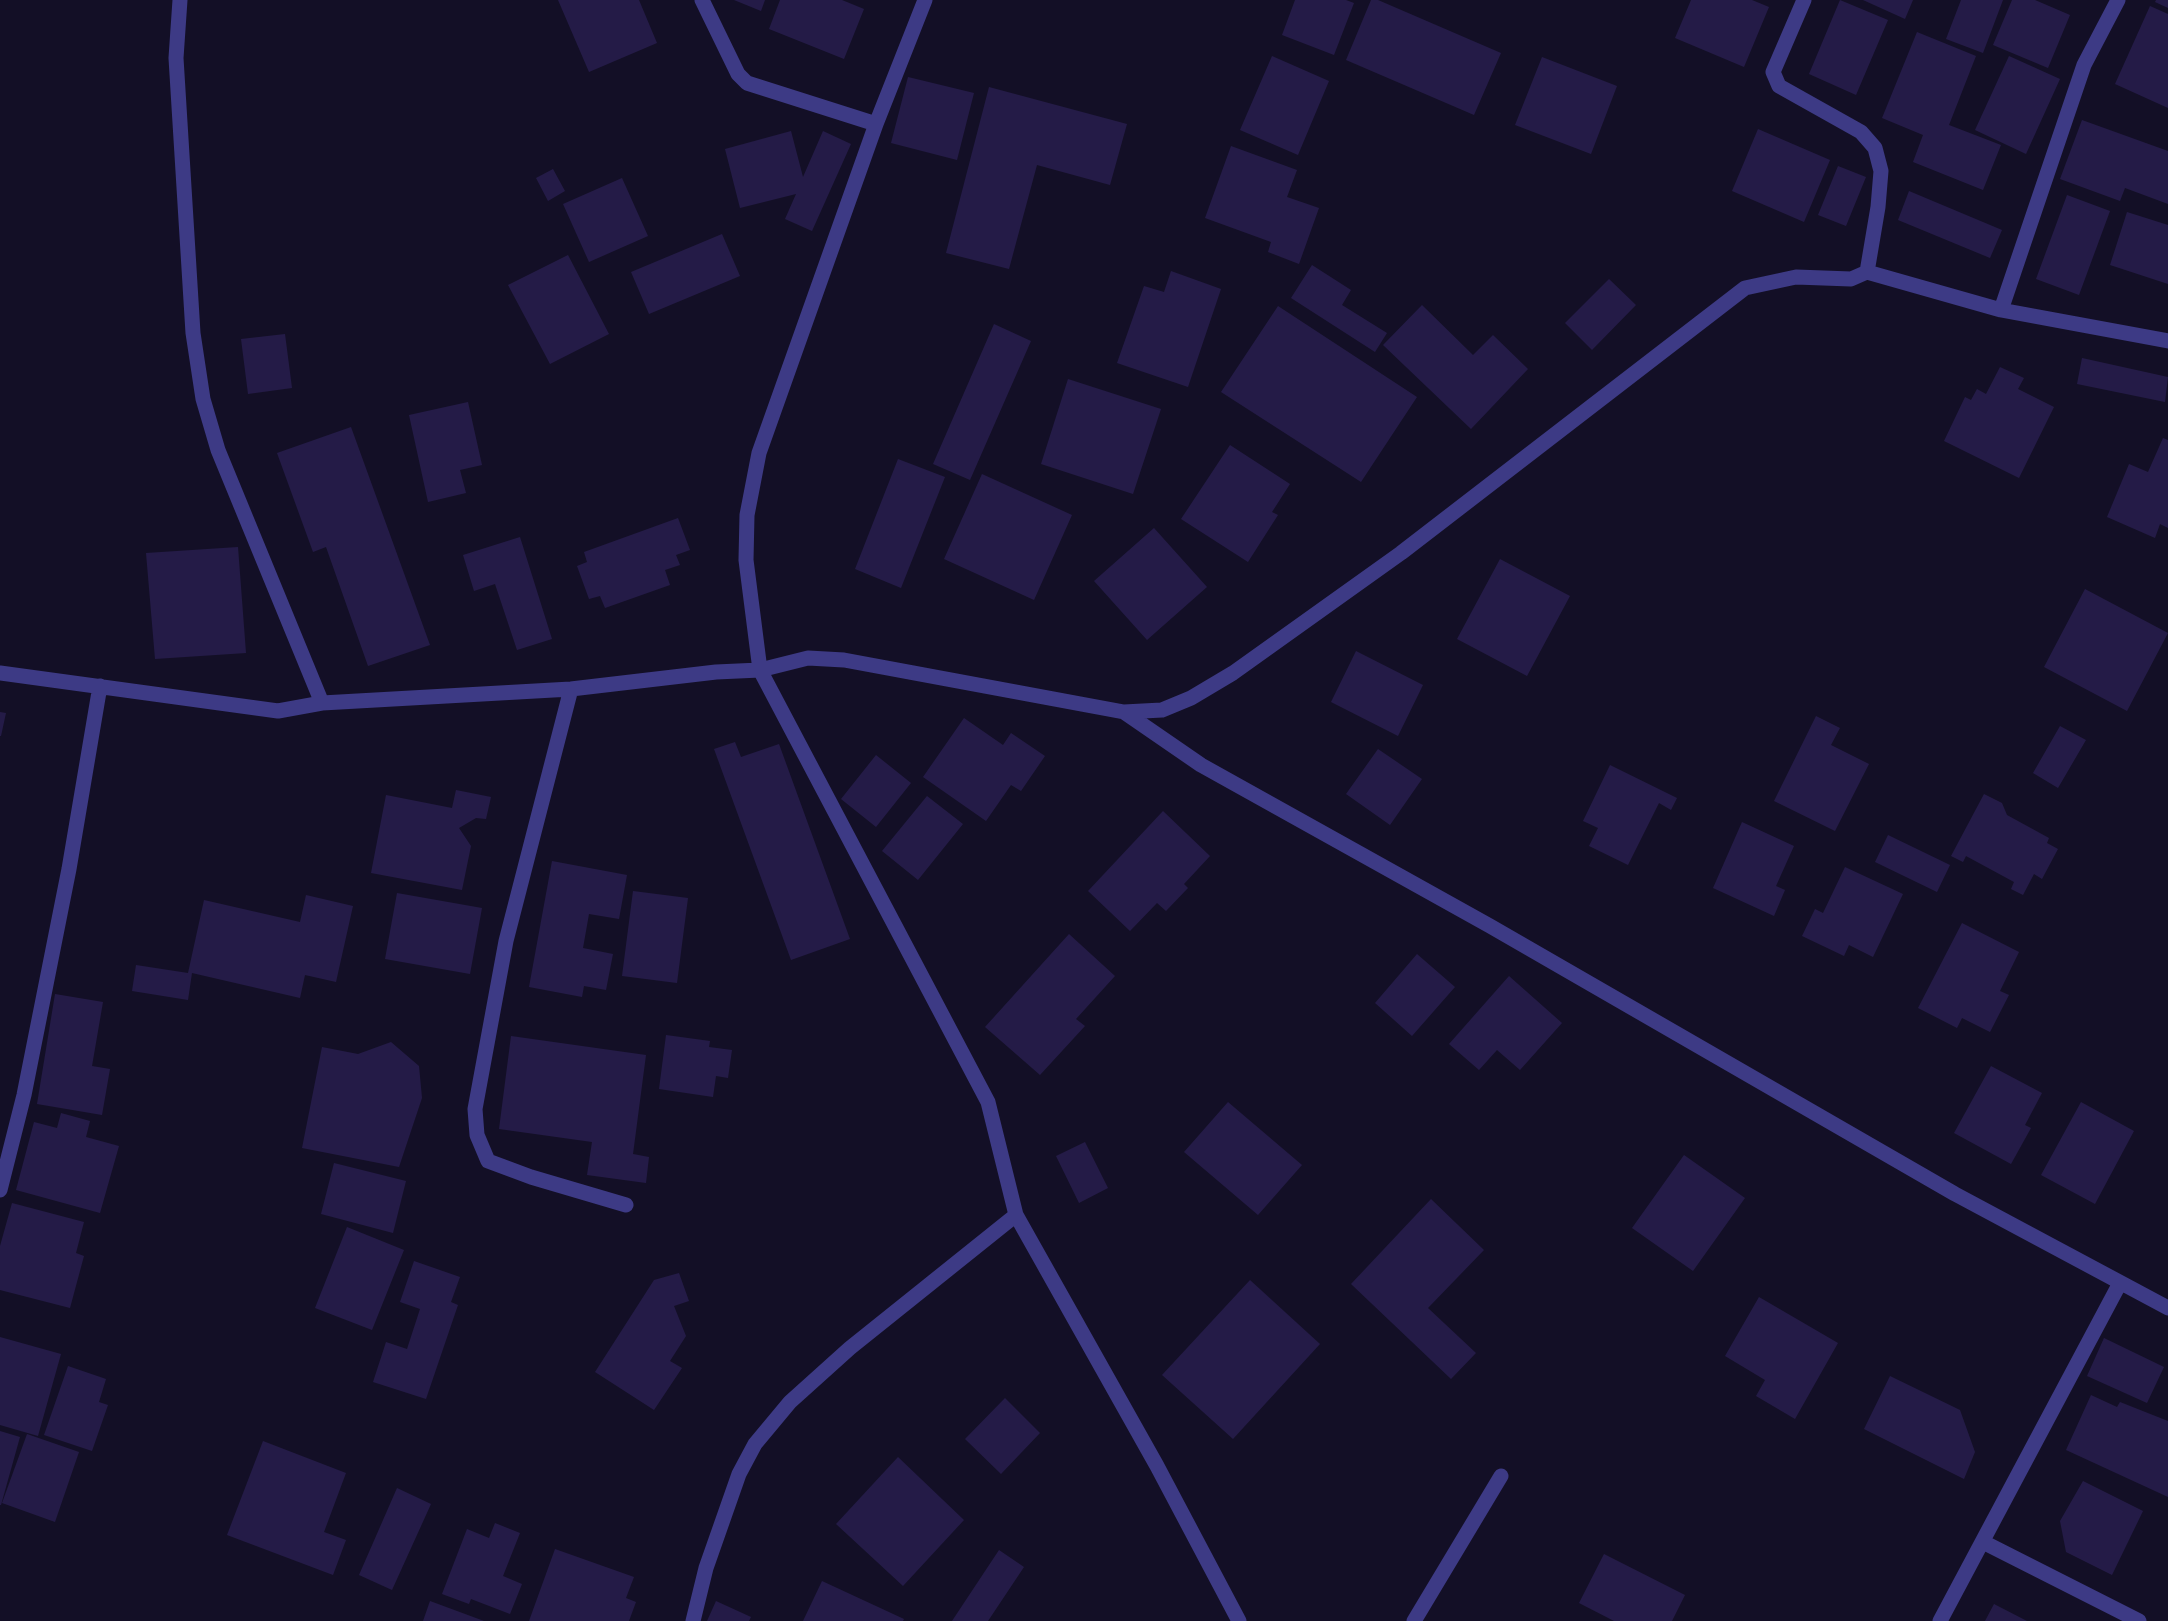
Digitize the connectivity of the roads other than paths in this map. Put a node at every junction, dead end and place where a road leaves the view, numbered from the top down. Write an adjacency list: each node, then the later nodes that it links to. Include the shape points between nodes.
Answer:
1 (180, 0): 14 (street, via 176,58 193,333 203,399 218,450)
2 (702, 0): 6 (street, via 738,74 747,83)
3 (925, 0): 6 (street)
4 (1804, 0): 7 (street, via 1773,72 1779,86 1861,132 1875,148 1881,171)
5 (2118, 0): 8 (street, via 2084,65)
6 (876, 124): 10 (street, via 759,453 747,516 746,560)
7 (1867, 272): 8 (street); 15 (street, via 1851,279 1796,277 1745,288 1401,554 1233,673 1162,710)
8 (2001, 310): 9 (street)
9 (2168, 341)
10 (760, 670): 13 (street); 15 (street, via 808,658 844,660); 18 (street, via 988,1102)
11 (0, 673): 12 (street)
12 (100, 686): 14 (street, via 278,711); 16 (street, via 69,869 26,1084)
13 (571, 689): 14 (street); 17 (street, via 506,941 475,1110 477,1135 488,1161)
14 (322, 703)
15 (1124, 712): 19 (street, via 1201,765 1955,1194)
16 (0, 1190)
17 (626, 1205)
18 (1016, 1215): 23 (street, via 850,1348 790,1402 755,1444 706,1568); 24 (street)
19 (2120, 1283): 20 (street); 22 (street)
20 (2168, 1308)
21 (1501, 1476): 25 (street)
22 (1983, 1542): 26 (street); 27 (street)
23 (693, 1621)
24 (1239, 1621)
25 (1414, 1621)
26 (1940, 1621)
27 (2139, 1621)

